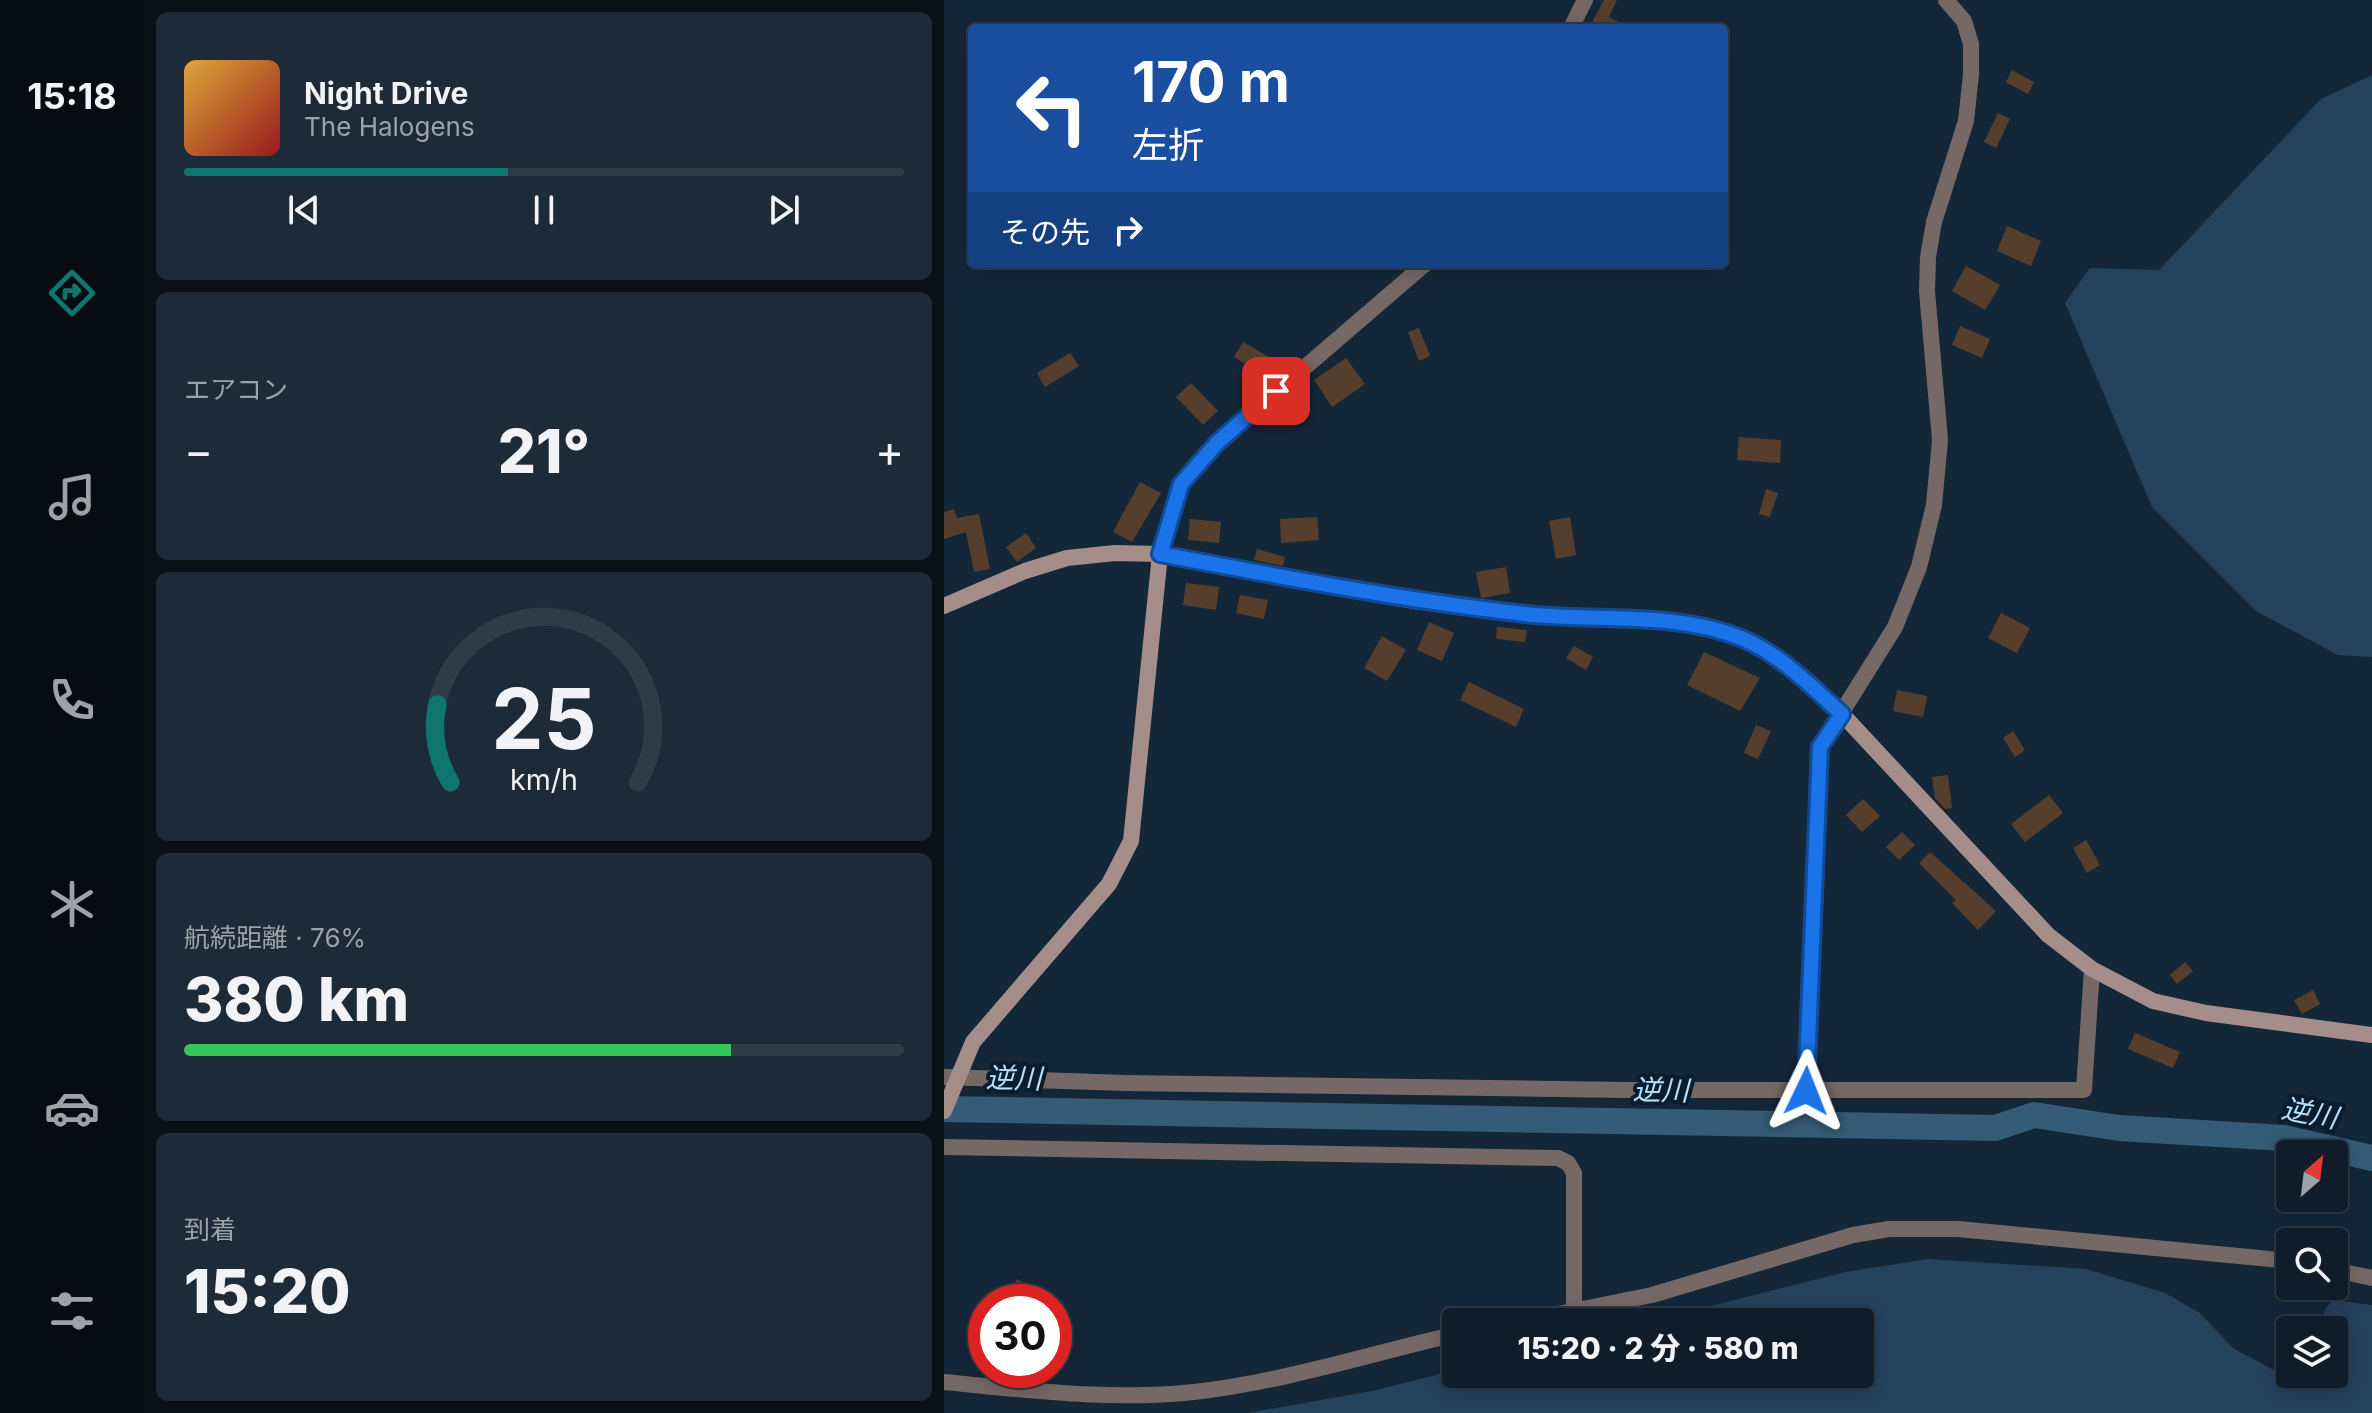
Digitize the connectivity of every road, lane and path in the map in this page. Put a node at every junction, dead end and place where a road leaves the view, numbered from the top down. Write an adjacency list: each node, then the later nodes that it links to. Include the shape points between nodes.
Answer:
1 (1585, 0): 3 (street)
2 (1946, 0): 7 (street, via 1964,21 1971,74 1966,121 1928,257 1940,440 1934,505 1908,597 1880,655)
3 (1573, 24)
4 (1420, 268): 5 (street, via 1217,443 1181,484)
5 (1160, 554): 6 (street, via 1067,558); 7 (street, via 1413,601 1546,616 1690,623 1742,639 1783,661); 10 (street, via 1131,841 1109,884 973,1042)
6 (944, 606)
7 (1842, 714): 8 (street, via 2048,935); 11 (street, via 1820,747)
8 (2092, 969): 9 (street, via 2153,1001); 11 (street, via 2084,1090)
9 (2372, 1035)
10 (951, 1076): 11 (street); 12 (street)
11 (1806, 1091)
12 (944, 1111)
13 (944, 1147): 17 (street, via 1558,1158 1568,1163 1576,1184)
14 (2276, 1260): 18 (street, via 1958,1229 1889,1229)
15 (2348, 1273): 16 (street)
16 (2372, 1278)
17 (1574, 1308)
18 (1592, 1308)
19 (1442, 1337): 20 (street, via 1193,1392 1093,1397)
20 (944, 1382)

